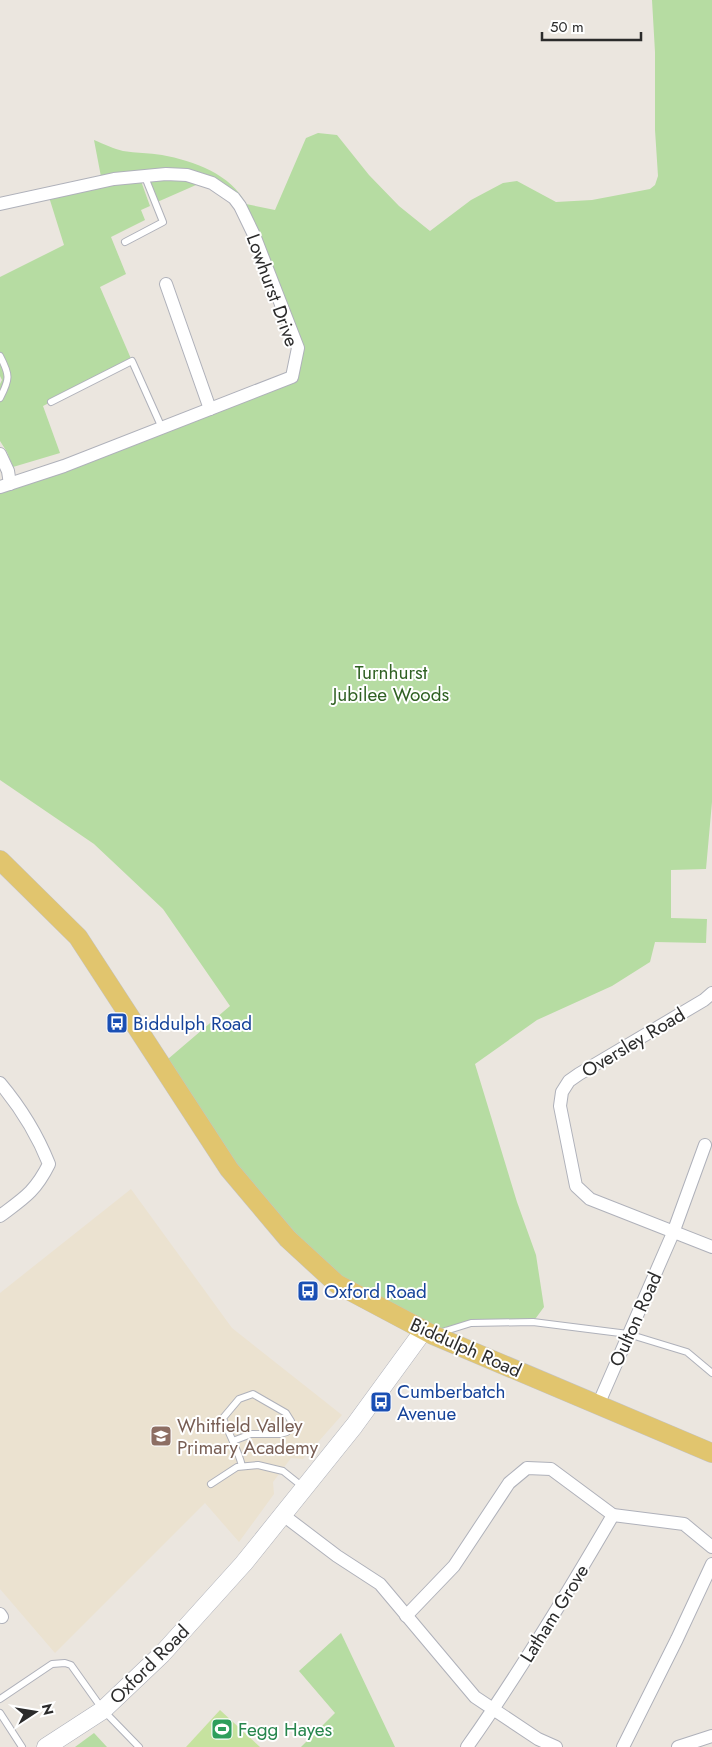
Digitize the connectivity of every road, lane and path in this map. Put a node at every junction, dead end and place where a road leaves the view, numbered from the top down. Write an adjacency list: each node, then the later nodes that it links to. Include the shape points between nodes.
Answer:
1 (145, 177): 2 (street, Lowhurst Drive, via 114,179); 3 (lane, via 163,222); 8 (street, Lowhurst Drive, via 187,176 212,183 234,198 254,234 298,348 292,377)
2 (0, 204)
3 (125, 242)
4 (166, 284): 8 (street)
5 (0, 356): 6 (lane, via 9,377)
6 (0, 398)
7 (51, 402): 9 (lane, via 132,361)
8 (210, 409): 9 (street, Lowhurst Drive)
9 (162, 428): 11 (street, Lowhurst Drive)
10 (0, 454): 11 (street, via 8,472)
11 (5, 486)
12 (0, 860): 19 (main road, Biddulph Road, via 78,937 230,1169 288,1239 337,1284)
13 (712, 993): 17 (street, Oversley Road, via 579,1074 562,1092 560,1106 576,1186 590,1198)
14 (0, 1083): 16 (street, via 26,1118 49,1164 31,1193)
15 (705, 1145): 17 (street, Oulton Road)
16 (0, 1216)
17 (673, 1233): 18 (street, Oversley Road); 20 (street, Oulton Road)
18 (712, 1247)
19 (428, 1332): 20 (lane, via 471,1323 533,1322); 22 (main road, Biddulph Road); 27 (street, Oxford Road)
20 (628, 1334): 21 (lane, via 687,1352); 22 (street, Oulton Road)
21 (712, 1373)
22 (598, 1405): 24 (main road, Biddulph Road)
23 (233, 1442): 23 (lane, via 223,1418 239,1399 253,1394 286,1413 291,1422 287,1432 252,1434); 25 (lane)
24 (712, 1453)
25 (242, 1466): 26 (lane); 27 (lane, via 258,1465 283,1471)
26 (211, 1484)
27 (304, 1488): 29 (street, Oxford Road)
28 (613, 1514): 30 (street, via 684,1524); 32 (street, via 551,1469 527,1468 509,1483 454,1566); 35 (street, Latham Grove, via 560,1606)
29 (283, 1515): 32 (street, via 380,1584); 34 (street, Oxford Road, via 162,1654)
30 (712, 1547)
31 (712, 1564): 43 (street, via 678,1639)
32 (406, 1616): 35 (street, via 475,1697)
33 (0, 1699): 34 (lane, via 52,1664 65,1663 71,1665)
34 (102, 1710): 39 (street, Oxford Road); 40 (lane)
35 (493, 1710): 41 (street, Latham Grove); 42 (street)
36 (0, 1713): 38 (lane)
37 (712, 1736): 44 (street)
38 (22, 1747)
39 (46, 1747)
40 (139, 1747)
41 (467, 1747)
42 (556, 1747)
43 (622, 1747)
44 (678, 1747)

